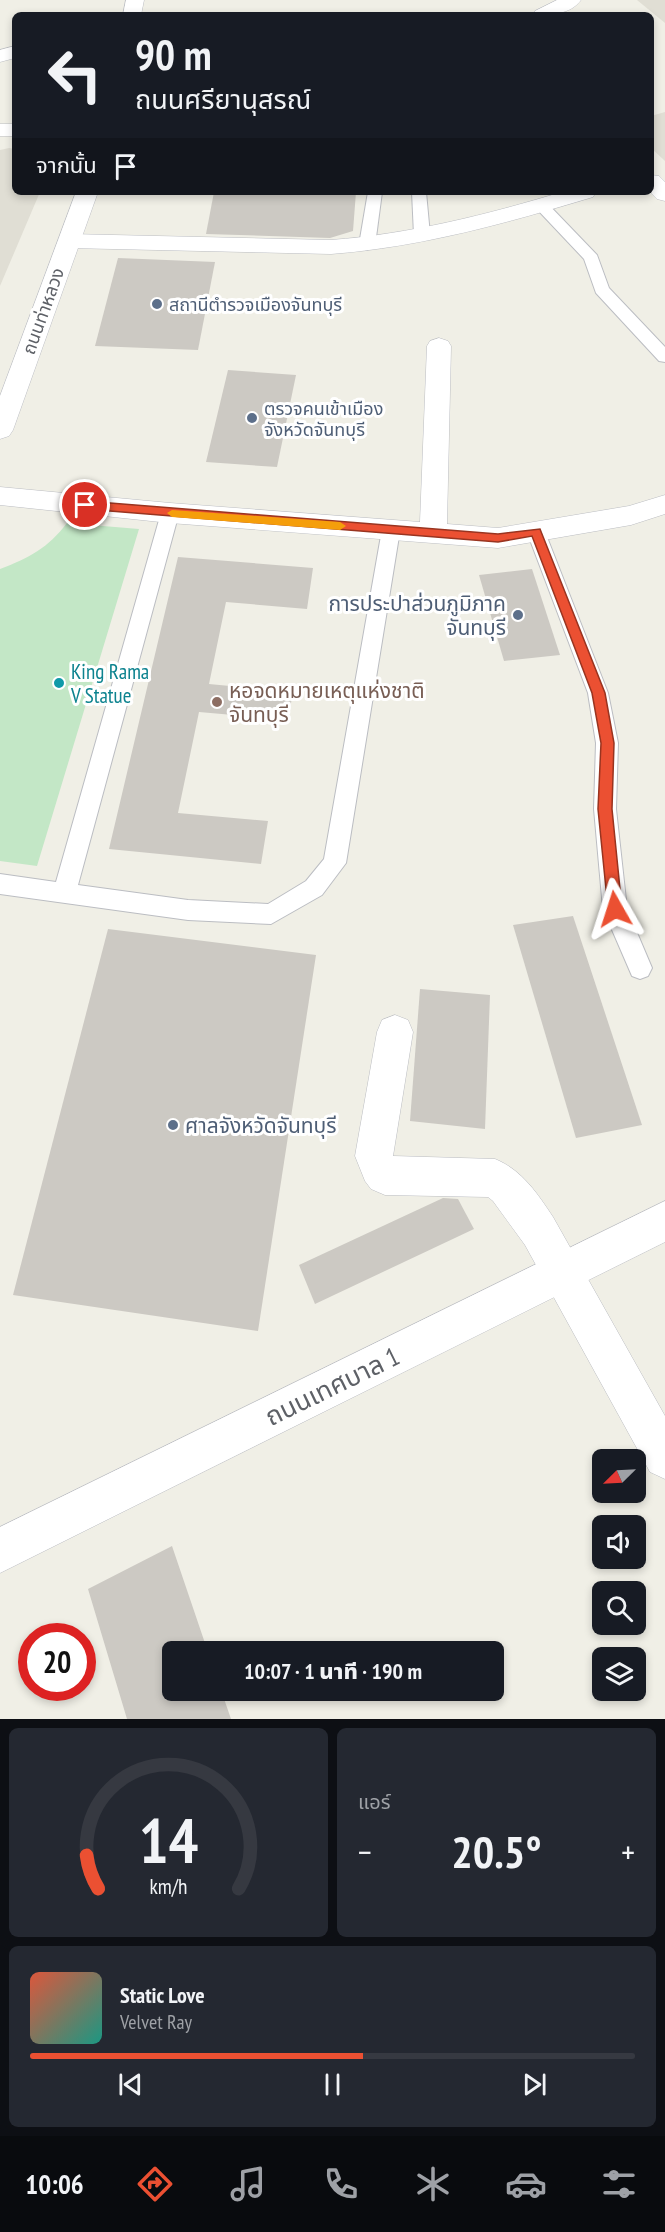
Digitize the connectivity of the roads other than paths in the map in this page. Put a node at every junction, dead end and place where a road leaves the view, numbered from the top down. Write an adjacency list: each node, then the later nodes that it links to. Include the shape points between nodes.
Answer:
1 (572, 0): 2 (street)
2 (548, 12)
3 (654, 184): 4 (street)
4 (665, 194)
5 (86, 195): 11 (street, ถนนท่าหลวง)
6 (375, 195): 12 (lane)
7 (419, 195): 10 (lane)
8 (575, 195): 9 (street)
9 (541, 205): 10 (street); 14 (lane, via 591,258 602,290)
10 (422, 235): 12 (street)
11 (69, 241): 12 (street); 15 (street, ถนนท่าหลวง)
12 (367, 245)
13 (439, 346): 21 (street)
14 (665, 357)
15 (0, 430)
16 (0, 496): 18 (street)
17 (665, 504): 20 (street, via 631,515)
18 (170, 513): 19 (street); 23 (lane)
19 (391, 530): 21 (street); 23 (lane, via 335,863 314,888 271,914 188,910)
20 (536, 532): 21 (street, via 498,538); 24 (lane, via 598,693 607,743 605,809 615,909)
21 (433, 533)
22 (0, 884): 23 (lane)
23 (64, 893)
24 (640, 968)
25 (395, 1032): 27 (street, via 374,1156 378,1168 385,1176 495,1178 517,1198)
26 (665, 1221): 27 (street, ถนนเทศบาล 1)
27 (561, 1272): 28 (street); 29 (street, ถนนเทศบาล 1)
28 (665, 1457)
29 (0, 1551)

